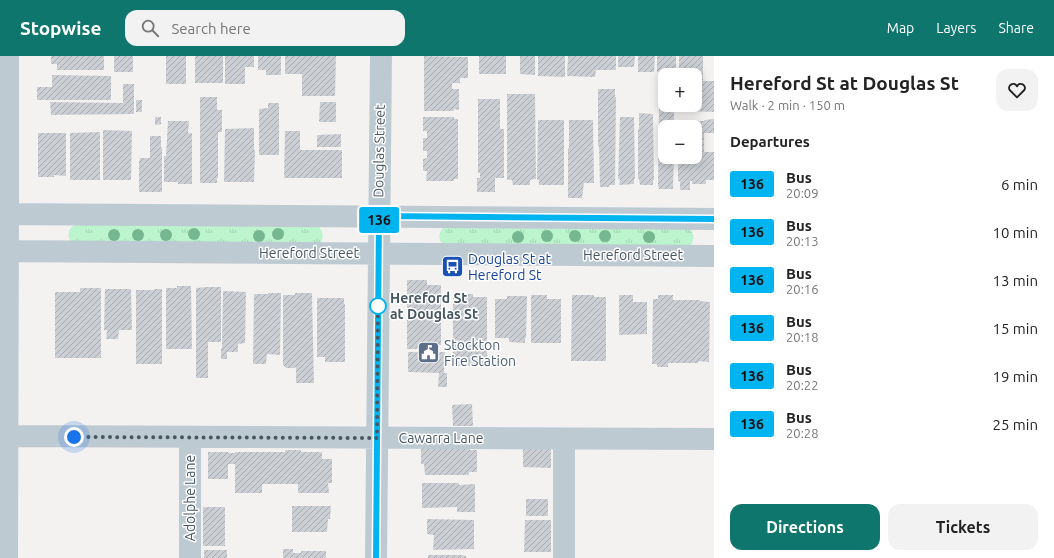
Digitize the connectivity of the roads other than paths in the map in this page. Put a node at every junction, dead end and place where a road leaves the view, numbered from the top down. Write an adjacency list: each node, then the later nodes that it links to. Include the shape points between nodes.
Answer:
1 (8, 56): 3 (street)
2 (381, 56): 4 (street, Douglas Street)
3 (4, 214): 4 (street); 6 (street)
4 (379, 216): 5 (street); 7 (street, Douglas Street)
5 (714, 219)
6 (4, 251): 7 (street, Hereford Street); 9 (street)
7 (378, 254): 8 (street, Hereford Street); 11 (street, Douglas Street)
8 (714, 256)
9 (4, 436): 10 (street, Cawarra Lane); 14 (street)
10 (190, 437): 11 (street, Cawarra Lane); 15 (street, Adolphe Lane)
11 (377, 438): 12 (street, Cawarra Lane); 16 (street, Douglas Street)
12 (564, 439): 13 (street, Cawarra Lane); 17 (street)
13 (714, 439)
14 (6, 558)
15 (190, 558)
16 (376, 558)
17 (564, 558)

